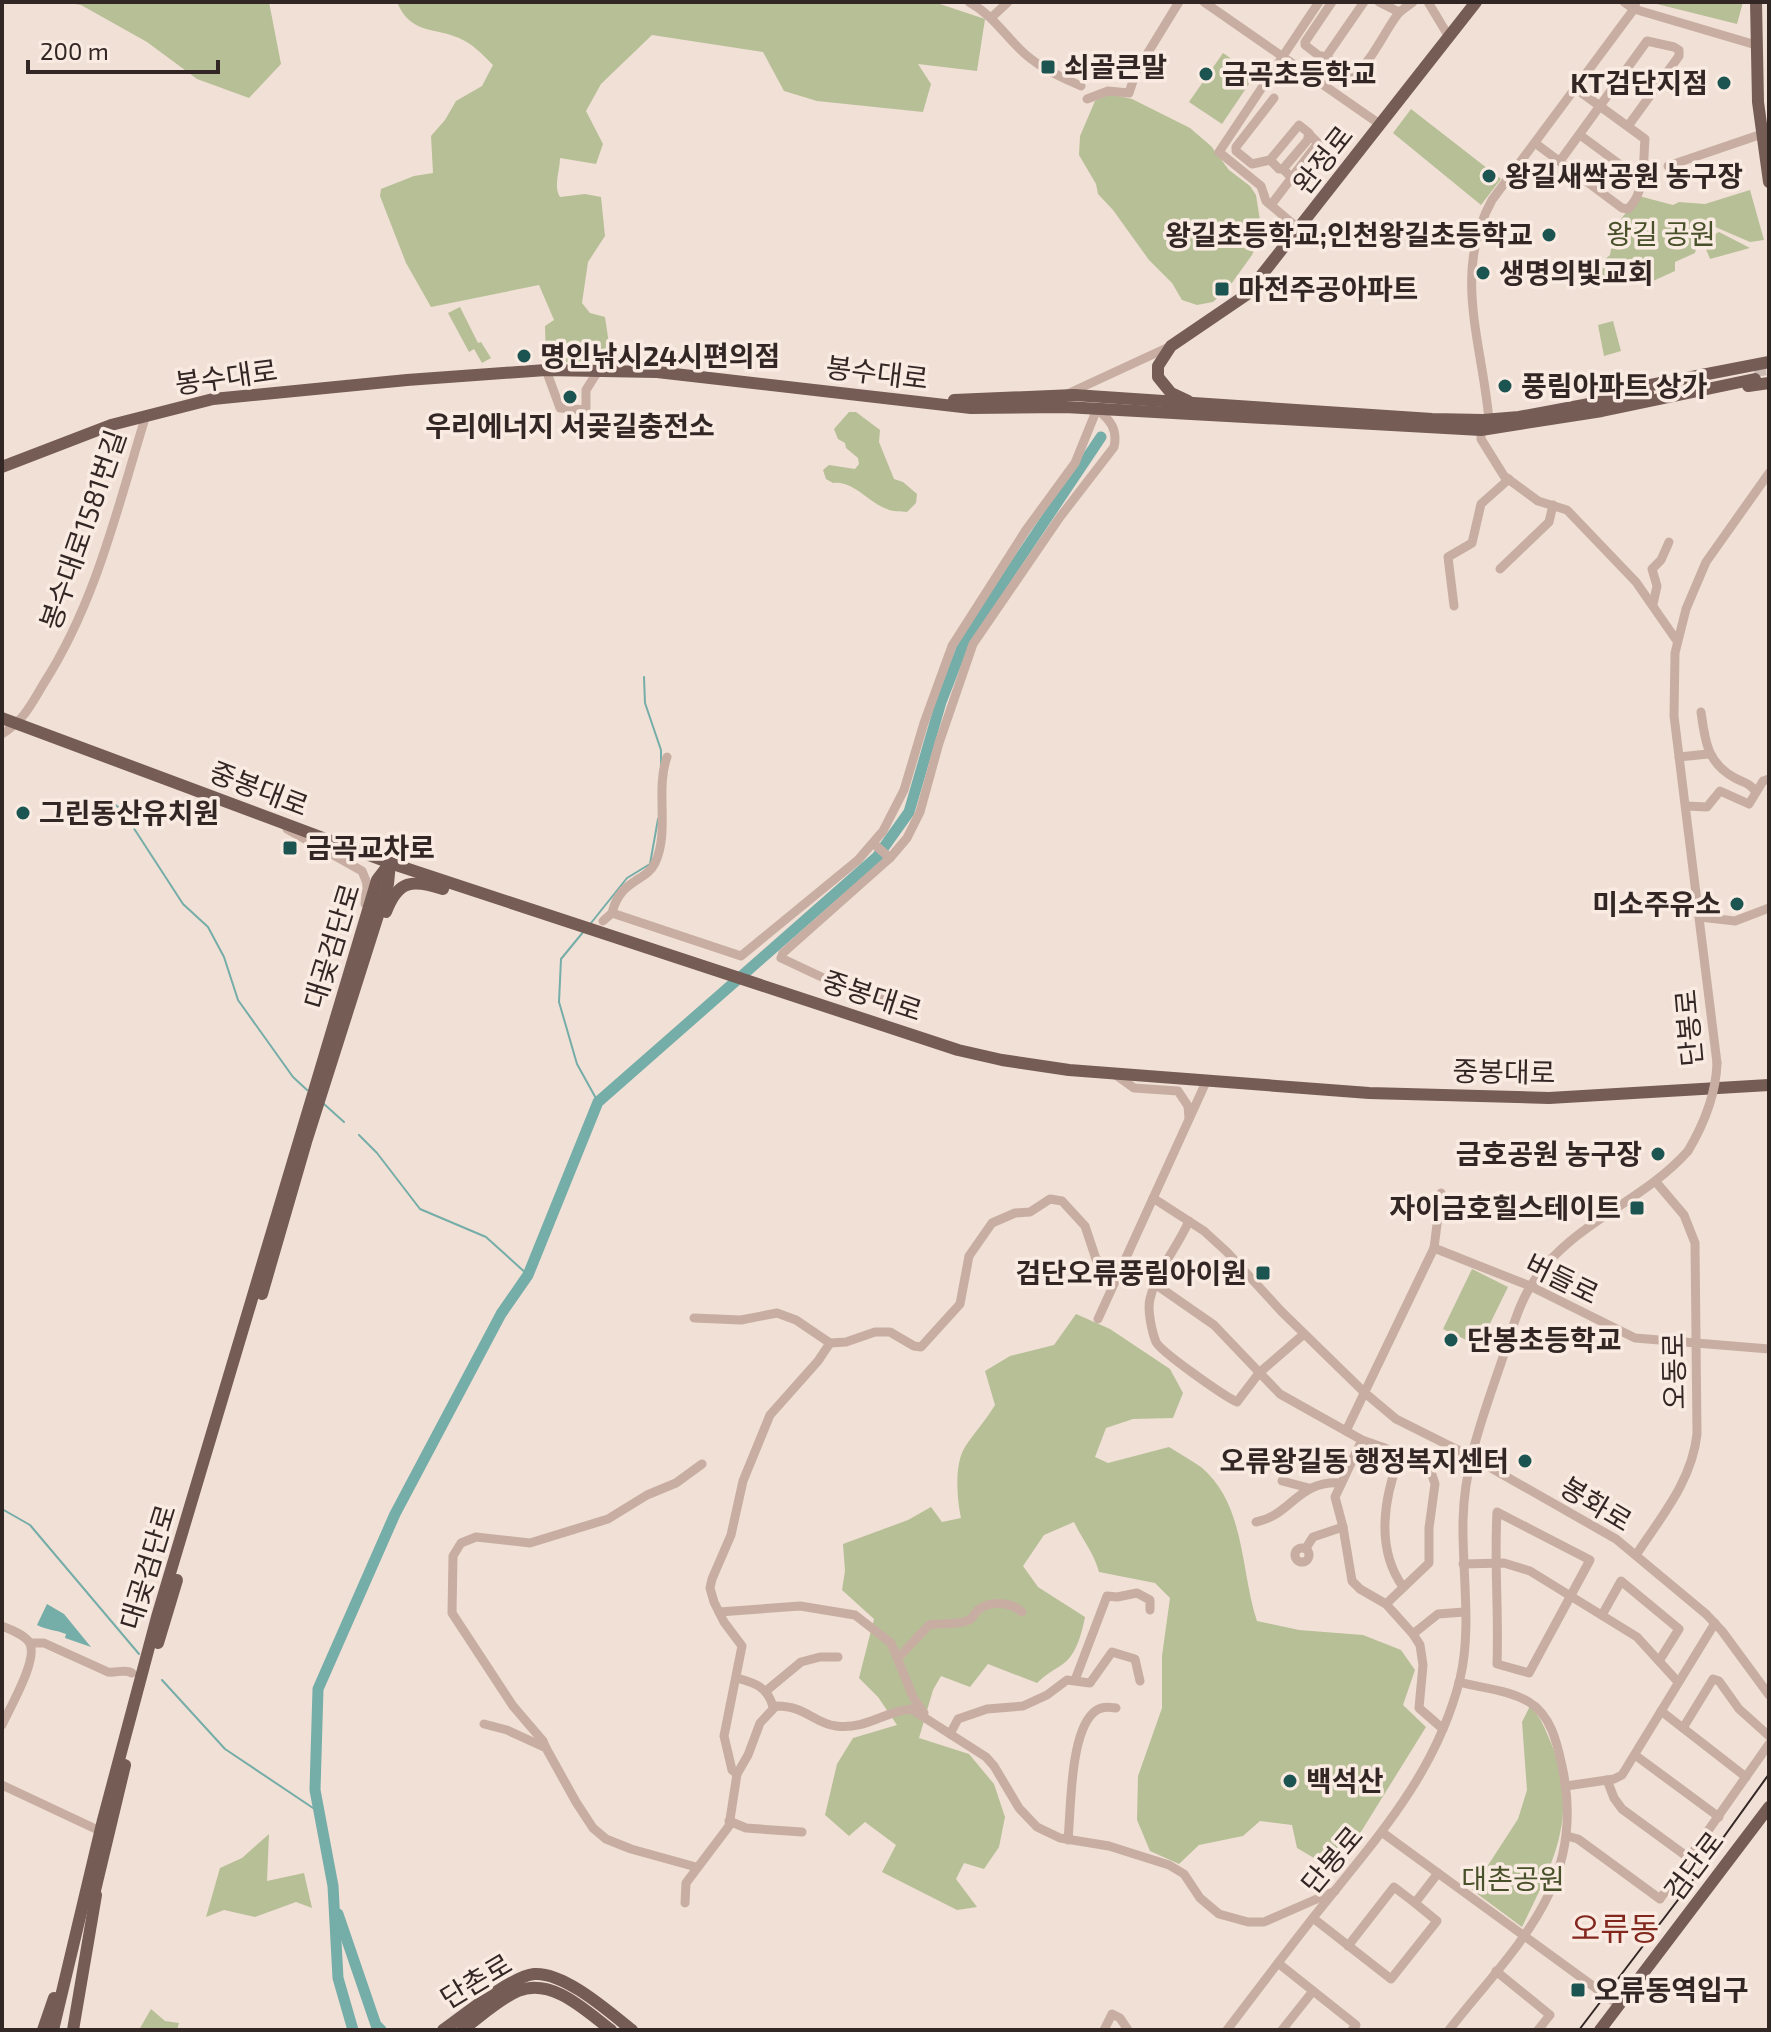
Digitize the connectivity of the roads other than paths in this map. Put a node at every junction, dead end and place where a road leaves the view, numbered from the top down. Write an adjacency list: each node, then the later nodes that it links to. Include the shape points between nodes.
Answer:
1 (969, 2): 18 (street)
2 (1008, 2): 18 (street)
3 (1179, 2): 26 (street, via 1129,93 1108,91)
4 (1204, 2): 17 (street)
5 (1227, 2): 17 (street)
6 (1319, 2): 21 (street)
7 (1332, 2): 22 (street, via 1305,42)
8 (1364, 2): 22 (street)
9 (1379, 2): 16 (street)
10 (1413, 2): 16 (street)
11 (1428, 2): 19 (street)
12 (1476, 2): 19 (main road, 완정로)
13 (1624, 2): 15 (street)
14 (1756, 2): 20 (main road)
15 (1635, 6): 20 (street); 24 (street)
16 (1399, 12): 22 (street, via 1354,76)
17 (1219, 13): 21 (street)
18 (992, 17): 23 (street, via 1046,71)
19 (1449, 37): 28 (main road, 완정로)
20 (1756, 45): 30 (main road)
21 (1283, 57): 28 (street); 41 (street, via 1219,152 1261,186)
22 (1326, 57)
23 (1081, 86)
24 (1575, 88): 27 (street); 33 (street)
25 (1274, 98): 34 (street, via 1236,147 1252,164)
26 (1087, 99)
27 (1600, 106): 29 (street); 29 (street, via 1647,41 1679,50); 31 (street)
28 (1381, 125): 42 (main road, 완정로)
29 (1628, 126): 39 (street, via 1645,139)
30 (1762, 134): 36 (street); 40 (main road)
31 (1580, 135): 35 (street); 39 (street)
32 (1308, 137): 34 (street, via 1297,125); 37 (street); 38 (street, via 1318,143)
33 (1535, 143): 35 (street); 54 (street, via 1492,200 1472,255 1470,279)
34 (1270, 160): 37 (street)
35 (1560, 161): 39 (street, via 1622,208 1628,209 1639,196)
36 (1668, 166)
37 (1283, 169): 38 (street)
38 (1292, 178): 41 (street)
39 (1641, 180)
40 (1769, 182)
41 (1271, 205): 42 (street)
42 (1300, 230): 43 (main road, 완정로, via 1246,295)
43 (1171, 346): 47 (street, 완정로); 50 (main road, via 1158,366 1158,377 1171,393)
44 (546, 370): 45 (main road, 봉수대로); 45 (street, via 565,410 586,410 586,390); 53 (main road, 봉수대로, via 213,399)
45 (598, 371): 48 (main road, 봉수대로, via 657,372)
46 (1761, 374): 54 (main road, via 1519,410); 54 (main road, via 1545,428 1519,430)
47 (1064, 395): 48 (main road); 49 (main road, 봉수대로); 51 (main road)
48 (919, 401): 51 (main road, 봉수대로)
49 (1118, 404): 50 (main road, 봉수대로); 52 (main road, 봉수대로); 54 (main road, 봉수대로)
50 (1194, 404): 54 (main road, 봉수대로)
51 (1017, 407): 52 (main road, 봉수대로)
52 (1097, 409): 75 (street, via 1075,463 952,646 904,790); 76 (street, via 1116,433 1114,447 973,644 920,812)
53 (146, 415): 55 (main road, 봉수대로); 66 (street, 봉수대로1581번길, via 82,615)
54 (1488, 423): 57 (street, via 1481,439)
55 (2, 467)
56 (1769, 473): 63 (street, 단봉로, via 1706,562)
57 (1509, 479): 58 (street, via 1538,501); 62 (street, via 1481,504 1472,543 1448,557)
58 (1553, 505): 60 (street, via 1549,522); 61 (street, via 1567,510)
59 (1669, 542): 61 (street, via 1652,569 1657,586)
60 (1500, 569)
61 (1653, 604): 63 (street)
62 (1454, 606)
63 (1677, 641): 70 (street, 단봉로, via 1673,678)
64 (1701, 712): 68 (street)
65 (2, 718): 66 (main road, 중봉대로)
66 (19, 723): 67 (street, 봉수대로1581번길); 74 (main road, 중봉대로)
67 (2, 734)
68 (1708, 754): 70 (street); 72 (street)
69 (667, 757): 80 (street, via 656,861 626,886)
70 (1679, 757): 73 (street, 단봉로)
71 (1769, 779): 72 (street)
72 (1756, 792): 73 (street, via 1749,804 1720,791 1707,807)
73 (1686, 806): 81 (street, 단봉로)
74 (277, 822): 77 (main road, 중봉대로); 83 (street, via 362,871 367,883)
75 (874, 844): 76 (street); 80 (street, via 741,956)
76 (890, 858): 84 (street, via 781,958)
77 (390, 863): 78 (main road, 중봉대로); 83 (main road, 대곶검단로, via 388,884)
78 (481, 894): 82 (main road, 중봉대로); 83 (main road, via 403,885)
79 (1769, 908): 81 (street, via 1735,921)
80 (612, 913): 82 (street)
81 (1700, 917): 90 (street, 단봉로, bridge, via 1715,1084 1688,1151)
82 (600, 926): 85 (main road, 중봉대로, via 958,1050)
83 (365, 937): 89 (main road, 대곶검단로)
84 (900, 1005)
85 (1116, 1075): 86 (main road, 중봉대로); 88 (street, via 1134,1088 1178,1091)
86 (1206, 1082): 87 (main road, 중봉대로, via 1549,1098); 88 (street)
87 (1769, 1085)
88 (1189, 1119): 92 (street)
89 (306, 1124): 164 (main road, 대곶검단로, via 157,1617); 170 (main road, 대곶검단로, via 144,1688)
90 (1656, 1182): 97 (street, 단봉로, via 1567,1246); 102 (street, 오동로, via 1684,1215 1695,1243)
91 (1441, 1193): 94 (street)
92 (1153, 1198): 93 (street, 봉화로); 95 (street)
93 (1189, 1221): 96 (street); 100 (street, 봉화로, via 1227,1252)
94 (1434, 1248): 97 (street, 버들로); 105 (street)
95 (1123, 1265): 99 (street); 101 (street, via 1096,1259 1085,1226 1062,1201 1050,1199 1030,1212 992,1223 970,1253 960,1304 925,1345 914,1346 890,1332)
96 (1155, 1284): 104 (street, via 1214,1325); 104 (street, via 1149,1307 1160,1347 1237,1402)
97 (1530, 1286): 102 (street, 버들로, via 1635,1338); 109 (street, 단봉로)
98 (694, 1318): 101 (street, via 741,1320 777,1313)
99 (1098, 1319)
100 (1304, 1334): 104 (street); 105 (street, 봉화로)
101 (830, 1343): 124 (street, via 770,1415 710,1583)
102 (1695, 1344): 103 (street, 버들로); 117 (street, 오동로, via 1695,1453 1682,1485)
103 (1769, 1349)
104 (1259, 1373): 106 (street, via 1280,1394)
105 (1365, 1393): 106 (street); 109 (street, 봉화로, via 1396,1419)
106 (1346, 1431): 107 (street)
107 (1362, 1440): 108 (street); 112 (street)
108 (1400, 1456): 120 (street, via 1386,1498 1385,1530); 120 (street, via 1431,1472 1435,1484 1429,1563)
109 (1470, 1456): 117 (street, 봉화로); 119 (street, 단봉로)
110 (702, 1464): 154 (street, via 608,1519 530,1543 476,1537 456,1549 452,1613)
111 (1282, 1481): 113 (street)
112 (1341, 1483): 113 (street); 115 (street, via 1335,1497)
113 (1309, 1488): 114 (street)
114 (1256, 1522)
115 (1343, 1527): 116 (street, via 1313,1537); 122 (street, via 1352,1581)
116 (1306, 1548)
117 (1636, 1555): 128 (street, 봉화로)
118 (1494, 1563): 119 (street); 121 (street, via 1516,1565); 121 (street, via 1497,1512 1590,1560); 121 (street, via 1497,1664 1529,1673)
119 (1463, 1564): 126 (street, 단봉로)
120 (1403, 1587): 122 (street)
121 (1571, 1596): 127 (street)
122 (1386, 1604): 130 (street)
123 (1150, 1610): 137 (street, via 1150,1600 1137,1593 1107,1596)
124 (719, 1612): 133 (street, via 800,1606 850,1614 887,1639); 136 (street, via 742,1644)
125 (1022, 1612): 133 (street, via 1010,1604 996,1604 969,1619 929,1625)
126 (1464, 1612): 130 (street, via 1438,1614); 139 (street, 단봉로)
127 (1602, 1615): 134 (street, via 1637,1637); 134 (street, via 1621,1581 1679,1629)
128 (1715, 1623): 140 (street); 142 (street, 봉화로)
129 (2, 1626): 131 (street)
130 (1413, 1634): 150 (street, via 1423,1653 1419,1708)
131 (31, 1645): 135 (street, via 44,1643 108,1672); 148 (street, via 31,1661)
132 (838, 1657): 141 (street, via 801,1662)
133 (898, 1658): 146 (street, via 913,1697)
134 (1659, 1661): 140 (street)
135 (132, 1673)
136 (737, 1678): 141 (street); 156 (street, via 724,1736)
137 (1075, 1680): 138 (street, via 1090,1683 1112,1652 1135,1659); 151 (street, via 1023,1706 987,1709 958,1719)
138 (1140, 1681)
139 (1459, 1682): 150 (street, 단봉로); 160 (street, via 1521,1698 1539,1710 1559,1749)
140 (1678, 1682): 145 (street)
141 (766, 1691): 143 (street)
142 (1769, 1695)
143 (773, 1707): 146 (street, via 799,1708 837,1726 864,1725 906,1709); 156 (street)
144 (1116, 1708): 168 (street, via 1094,1711 1086,1723 1078,1745)
145 (1661, 1711): 149 (street); 155 (street)
146 (929, 1719): 151 (street)
147 (484, 1724): 154 (street)
148 (2, 1725)
149 (1683, 1728): 152 (street, via 1713,1679); 157 (street)
150 (1443, 1729): 166 (street, 단봉로)
151 (950, 1734): 168 (street, via 994,1766 1030,1821)
152 (1769, 1736)
153 (1769, 1744): 157 (street)
154 (546, 1748): 171 (street, via 593,1828 606,1839)
155 (1635, 1755): 158 (street, via 1622,1775); 162 (street)
156 (737, 1774): 163 (street)
157 (1746, 1777): 162 (street)
158 (1607, 1780): 160 (street); 169 (street, via 1622,1809)
159 (2, 1785): 164 (street)
160 (1566, 1786): 167 (street)
161 (1769, 1807): 184 (main road, 검단로)
162 (1719, 1817): 169 (street)
163 (729, 1821): 165 (street, via 746,1828); 171 (street)
164 (100, 1831): 177 (main road, 대곶검단로)
165 (802, 1832)
166 (1383, 1833): 172 (street); 173 (street, 단봉로)
167 (1567, 1836): 169 (street, via 1660,1899); 178 (street, via 1552,1893)
168 (1068, 1840): 173 (street, via 1109,1846 1169,1865 1184,1874 1211,1909 1248,1922 1264,1922)
169 (1689, 1858)
170 (101, 1867): 188 (main road, 대곶검단로); 189 (main road)
171 (696, 1867): 174 (street, via 686,1883)
172 (1438, 1873): 175 (street); 178 (street)
173 (1335, 1890): 176 (street, 단봉로)
174 (685, 1903)
175 (1415, 1903): 179 (street, via 1394,1887); 179 (street, via 1437,1921 1391,1979)
176 (1313, 1918): 179 (street); 180 (street, 단봉로)
177 (78, 1926): 186 (main road); 187 (main road, 대곶검단로)
178 (1523, 1936): 181 (street); 184 (street)
179 (1348, 1946)
180 (1278, 1963): 183 (street); 196 (street, 단봉로)
181 (1496, 1971): 185 (street); 199 (street, via 1550,2015)
182 (536, 1980): 190 (main road, 단촌로, via 512,1983); 191 (main road, 단촌로); 192 (main road); 193 (main road, via 569,1984)
183 (1313, 1991): 197 (street); 198 (street, via 1356,2025)
184 (1619, 2005): 200 (main road, 검단로)
185 (1455, 2028)
186 (43, 2030)
187 (53, 2030)
188 (61, 2030)
189 (73, 2030)
190 (443, 2030)
191 (462, 2030)
192 (611, 2030)
193 (632, 2030)
194 (1104, 2030): 195 (street, via 1112,2014)
195 (1128, 2030)
196 (1227, 2030)
197 (1282, 2030)
198 (1352, 2030)
199 (1538, 2030)
200 (1600, 2030)

